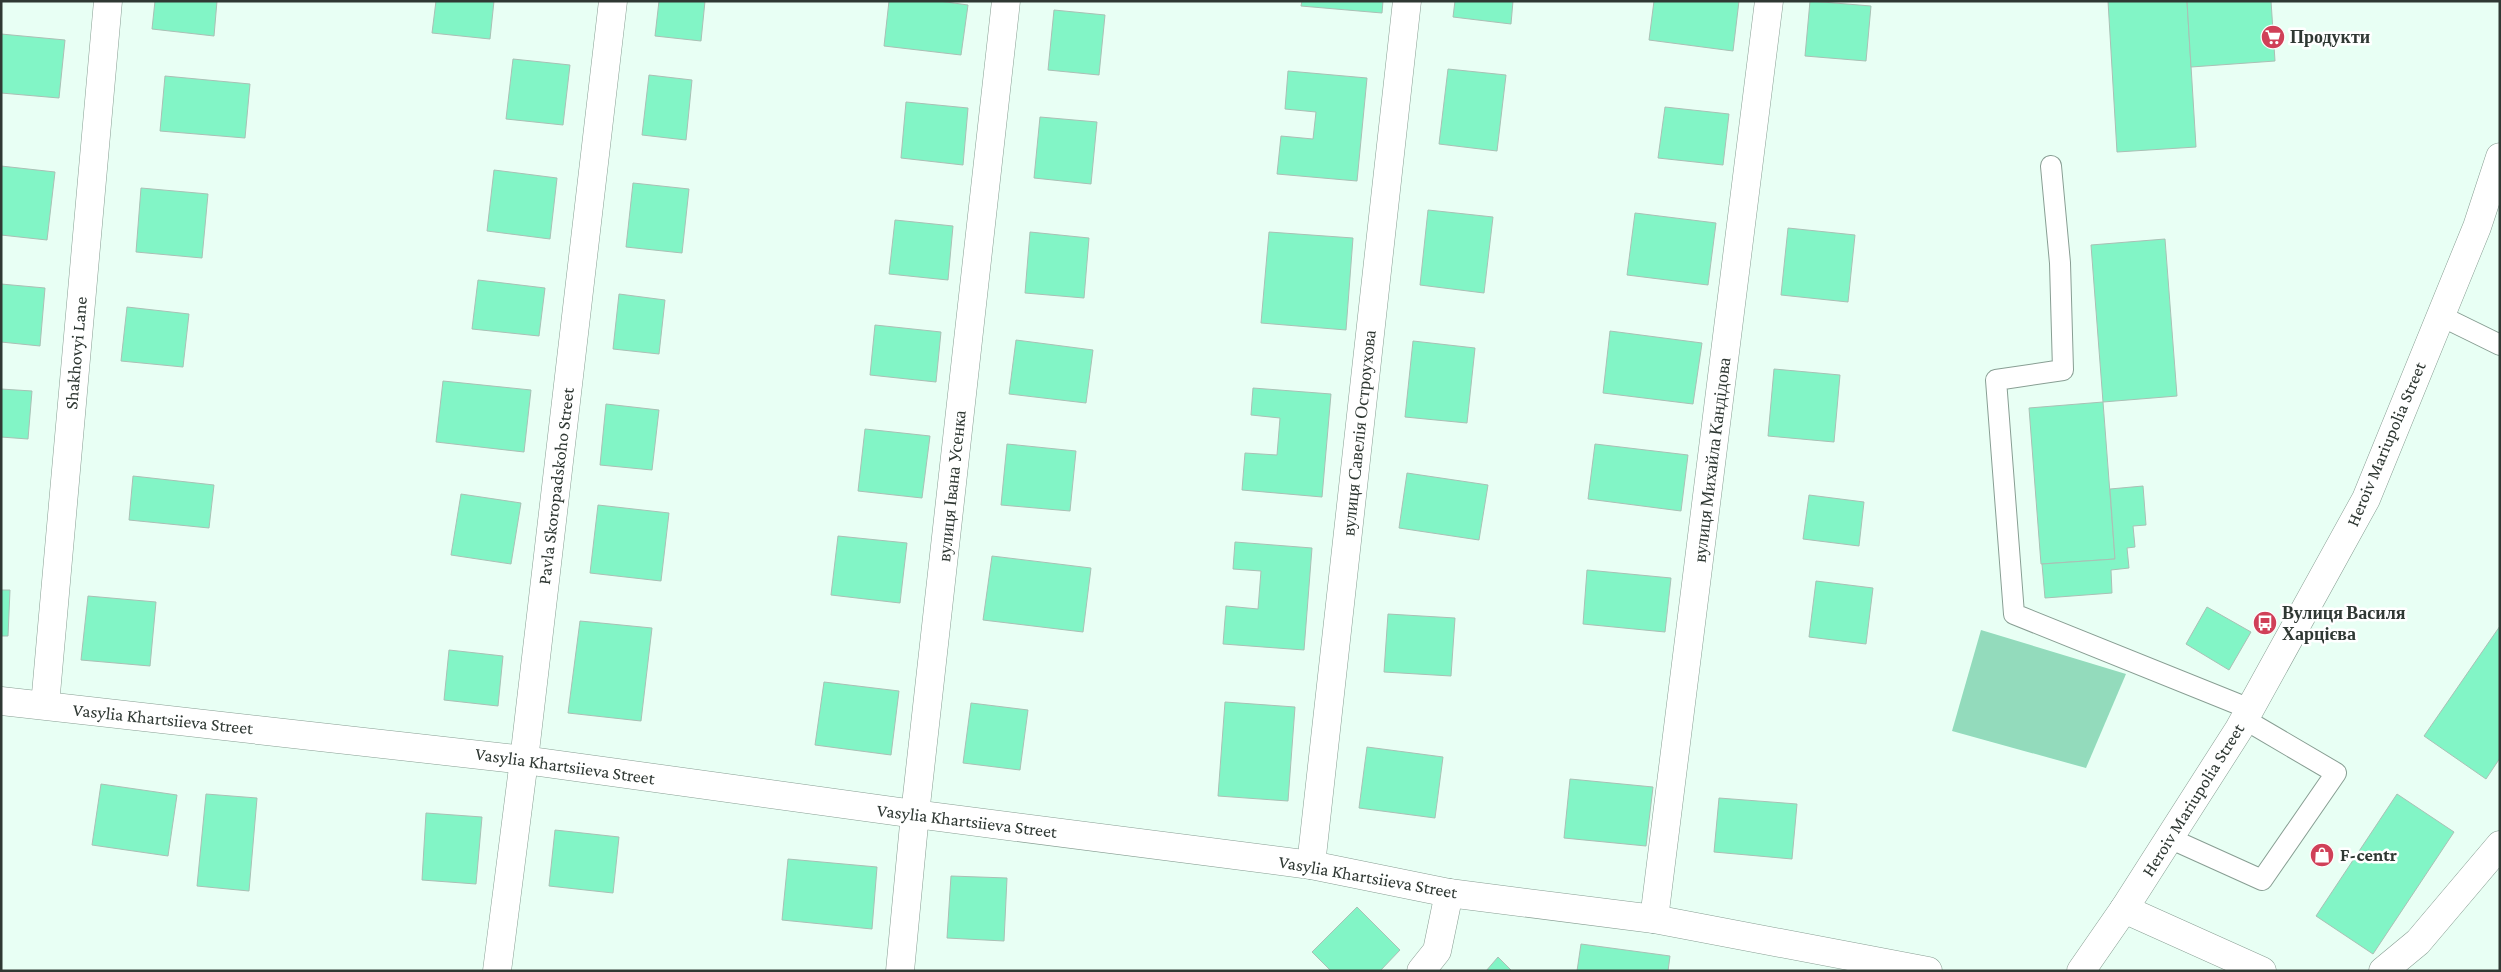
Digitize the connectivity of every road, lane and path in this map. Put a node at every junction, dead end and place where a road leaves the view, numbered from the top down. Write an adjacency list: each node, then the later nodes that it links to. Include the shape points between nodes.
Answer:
1 (108, 1): 11 (street, Shakhovyi Lane)
2 (613, 1): 13 (street, Pavla Skoropadskoho Street)
3 (1006, 1): 14 (street, вулиця Івана Усенка)
4 (1407, 1): 17 (street, вулиця Савелія Остроухова)
5 (1769, 1): 20 (street, вулиця Михайла Кандідова)
6 (2500, 157): 8 (street, Heroiv Mariupolia Street, via 2477,227)
7 (2051, 166): 12 (lane, via 2060,263 2063,370 1996,380 2014,614)
8 (2441, 316): 9 (lane); 12 (street, Heroiv Mariupolia Street, via 2366,499)
9 (2500, 344)
10 (1, 701): 11 (street, Vasylia Khartsiieva Street)
11 (45, 705): 13 (street, Vasylia Khartsiieva Street)
12 (2247, 714): 15 (street, Heroiv Mariupolia Street); 15 (lane, via 2336,772 2262,880)
13 (524, 760): 14 (street, Vasylia Khartsiieva Street); 22 (street, Pavla Skoropadskoho Street)
14 (915, 814): 17 (street, Vasylia Khartsiieva Street); 23 (street, вулиця Івана Усенка)
15 (2169, 838): 19 (street, Heroiv Mariupolia Street)
16 (2500, 845): 27 (street, via 2418,942)
17 (1311, 865): 18 (street, Vasylia Khartsiieva Street)
18 (1449, 893): 20 (street, Vasylia Khartsiieva Street); 24 (street, via 1437,951)
19 (2124, 909): 25 (street, Heroiv Mariupolia Street); 26 (street)
20 (1654, 919): 21 (street, Vasylia Khartsiieva Street)
21 (1922, 970)
22 (497, 971)
23 (900, 971)
24 (1421, 971)
25 (2081, 971)
26 (2262, 971)
27 (2383, 971)

